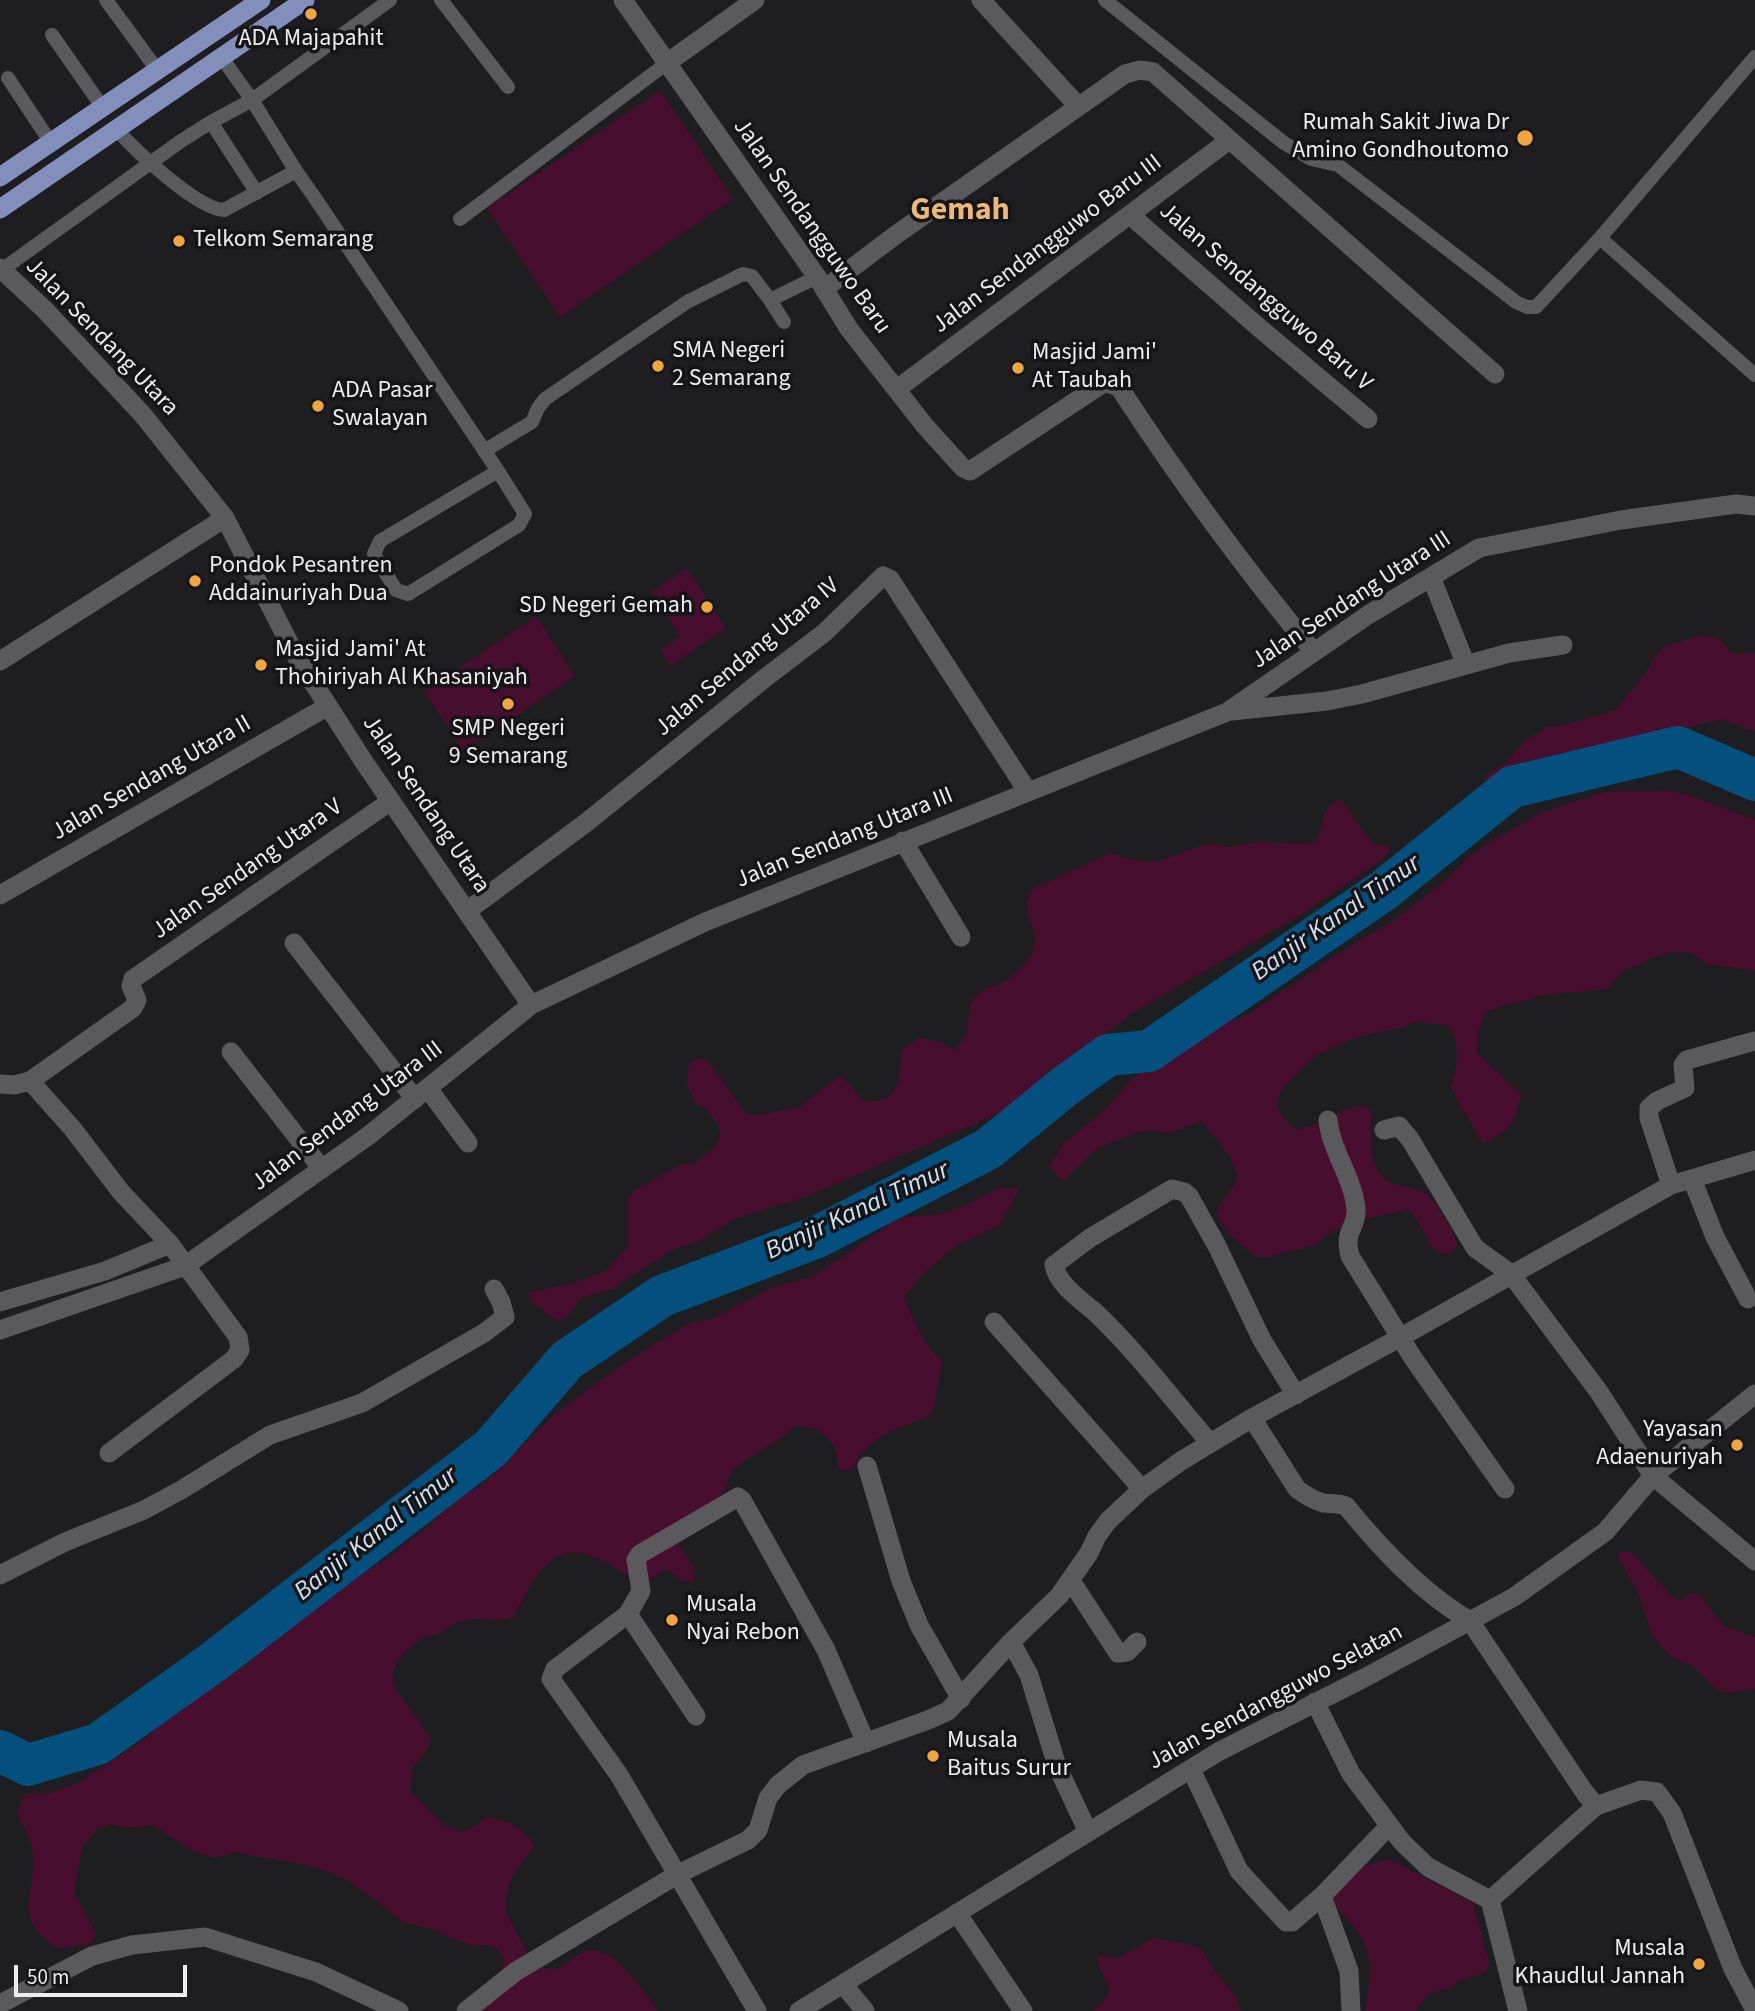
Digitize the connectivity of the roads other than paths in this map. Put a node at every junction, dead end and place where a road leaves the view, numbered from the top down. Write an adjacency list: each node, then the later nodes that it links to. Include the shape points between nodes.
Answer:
1 (106, 0): 14 (lane)
2 (261, 0): 14 (main road)
3 (304, 0): 12 (main road)
4 (390, 0): 17 (lane)
5 (442, 0): 16 (lane)
6 (624, 0): 13 (street, Jalan Sendangguwo Baru)
7 (755, 0): 13 (street)
8 (981, 0): 18 (street)
9 (1105, 0): 31 (lane, via 1284,143 1311,159 1338,165 1516,302 1536,307)
10 (52, 36): 19 (lane)
11 (1755, 57): 31 (lane)
12 (222, 58): 17 (lane); 21 (main road)
13 (667, 63): 30 (lane); 33 (street, Jalan Sendangguwo Baru)
14 (158, 71): 19 (main road)
15 (8, 78): 23 (lane)
16 (508, 88)
17 (252, 100): 20 (lane); 25 (lane)
18 (1078, 106): 22 (street, via 1125,74 1153,72); 33 (street)
19 (103, 108): 23 (main road)
20 (211, 122): 24 (lane); 27 (lane)
21 (117, 130): 24 (lane); 28 (main road)
22 (1228, 141): 29 (street, Jalan Sendangguwo Baru III); 36 (street)
23 (51, 143): 26 (main road)
24 (153, 163): 27 (lane, via 216,209 224,210); 32 (lane)
25 (296, 171): 27 (lane); 40 (lane)
26 (0, 177)
27 (257, 192)
28 (0, 209)
29 (1130, 215): 38 (street, Jalan Sendangguwo Baru III); 39 (street, Jalan Sendangguwo Baru V)
30 (460, 219)
31 (1600, 238): 37 (lane)
32 (1, 269): 43 (street, Jalan Sendang Utara, via 143,415)
33 (821, 283): 34 (lane); 38 (street, Jalan Sendangguwo Baru, via 849,329)
34 (770, 300): 35 (lane); 40 (lane, via 752,276 743,274 687,302 545,399 533,422)
35 (784, 322)
36 (1495, 374)
37 (1755, 375)
38 (897, 389): 46 (street, Jalan Sendangguwo Baru, via 925,426 970,471 1105,382 1116,385 1192,497)
39 (1368, 419)
40 (484, 450): 41 (lane)
41 (498, 471): 41 (lane, via 525,514 523,521 408,594 396,590 374,554 380,541)
42 (1755, 506): 44 (street, Jalan Sendang Utara III, via 1736,504 1634,518 1499,543 1479,548)
43 (225, 518): 47 (street); 49 (street, Jalan Sendang Utara, via 296,656)
44 (1431, 577): 46 (street, Jalan Sendang Utara III); 48 (street)
45 (1563, 645): 48 (street)
46 (1314, 652): 50 (street, Jalan Sendang Utara III)
47 (0, 661)
48 (1466, 665): 50 (street, via 1327,701)
49 (328, 706): 52 (street, Jalan Sendang Utara); 54 (street, Jalan Sendang Utara II)
50 (1227, 712): 51 (street, Jalan Sendang Utara III)
51 (1028, 792): 53 (street, Jalan Sendang Utara III); 55 (street, Jalan Sendang Utara IV, via 890,579 883,576 824,633 587,822)
52 (391, 801): 55 (street, Jalan Sendang Utara); 61 (street, Jalan Sendang Utara V, via 133,979 137,1000 133,1008)
53 (903, 841): 56 (street); 58 (street, Jalan Sendang Utara III, via 705,922)
54 (0, 895)
55 (467, 911): 58 (street, Jalan Sendang Utara)
56 (961, 937)
57 (294, 943): 63 (street)
58 (531, 1005): 63 (street, Jalan Sendang Utara III)
59 (1755, 1041): 70 (street, via 1688,1060 1683,1065 1685,1088 1649,1108)
60 (231, 1052): 68 (street)
61 (30, 1081): 62 (street); 71 (street)
62 (0, 1084)
63 (422, 1095): 66 (street); 68 (street, Jalan Sendang Utara III)
64 (1328, 1120): 79 (street, via 1356,1210 1346,1242 1350,1256)
65 (1384, 1130): 73 (street, via 1399,1126 1475,1248)
66 (468, 1143)
67 (1755, 1160): 69 (street)
68 (323, 1168): 72 (street, Jalan Sendang Utara III)
69 (1692, 1179): 70 (street); 75 (street, via 1715,1237)
70 (1671, 1185): 73 (street)
71 (170, 1244): 72 (street); 76 (street, via 105,1271)
72 (185, 1266): 78 (street, Jalan Sendang Utara III); 84 (street, via 238,1337 240,1350)
73 (1511, 1274): 79 (street); 86 (street, via 1599,1392)
74 (494, 1289): 90 (street, via 505,1317 430,1365 362,1403 270,1435 144,1510)
75 (1748, 1299)
76 (0, 1302)
77 (994, 1322): 87 (street)
78 (0, 1330)
79 (1401, 1337): 81 (street); 88 (street)
80 (1755, 1394): 86 (street, Jalan Sendangguwo Selatan)
81 (1296, 1395): 82 (street); 83 (street, via 1262,1340 1189,1196 1172,1189 1090,1237 1054,1265 1063,1283 1127,1342)
82 (1252, 1418): 83 (street); 93 (street, via 1297,1489 1324,1503 1346,1506 1426,1589)
83 (1210, 1443): 87 (street)
84 (109, 1453)
85 (867, 1466): 96 (street, via 901,1581 919,1625)
86 (1653, 1476): 89 (street); 93 (street, Jalan Sendangguwo Selatan, via 1595,1540 1514,1597)
87 (1142, 1489): 91 (street, via 1108,1521)
88 (1505, 1489)
89 (1755, 1561)
90 (0, 1575)
91 (1071, 1581): 94 (street); 95 (street, via 1118,1653 1127,1652)
92 (628, 1614): 98 (street); 99 (street, via 641,1591 636,1560 640,1554 738,1497 826,1650); 104 (street, via 555,1669 551,1679 619,1774)
93 (1470, 1621): 97 (street, Jalan Sendangguwo Selatan); 101 (street)
94 (1012, 1642): 96 (street); 103 (street, via 1029,1675 1057,1766)
95 (1137, 1642)
96 (961, 1699): 99 (street, via 948,1711)
97 (1315, 1702): 100 (street, Jalan Sendangguwo Selatan); 102 (street, via 1351,1774)
98 (695, 1716)
99 (866, 1743): 104 (street, via 803,1765 768,1798 754,1836)
100 (1191, 1769): 103 (street, Jalan Sendangguwo Selatan); 105 (street, via 1239,1871 1286,1922 1292,1922)
101 (1596, 1805): 106 (street); 110 (street, via 1641,1790 1657,1792 1672,1813 1733,1969)
102 (1389, 1826): 105 (street); 106 (street, via 1428,1867)
103 (1088, 1832): 107 (street, Jalan Sendangguwo Selatan)
104 (678, 1874): 112 (street, via 515,1972); 113 (street)
105 (1322, 1896): 117 (street, via 1349,1971)
106 (1490, 1900): 118 (street)
107 (957, 1913): 108 (street, Jalan Sendangguwo Selatan); 116 (street)
108 (843, 1984): 114 (street, Jalan Sendangguwo Selatan); 115 (street)
109 (2, 2006): 111 (street, via 92,1956 132,1945 205,1937 316,1972)
110 (1755, 2010)
111 (399, 2011)
112 (466, 2011)
113 (757, 2011)
114 (799, 2011)
115 (865, 2011)
116 (1023, 2011)
117 (1351, 2011)
118 (1518, 2011)

